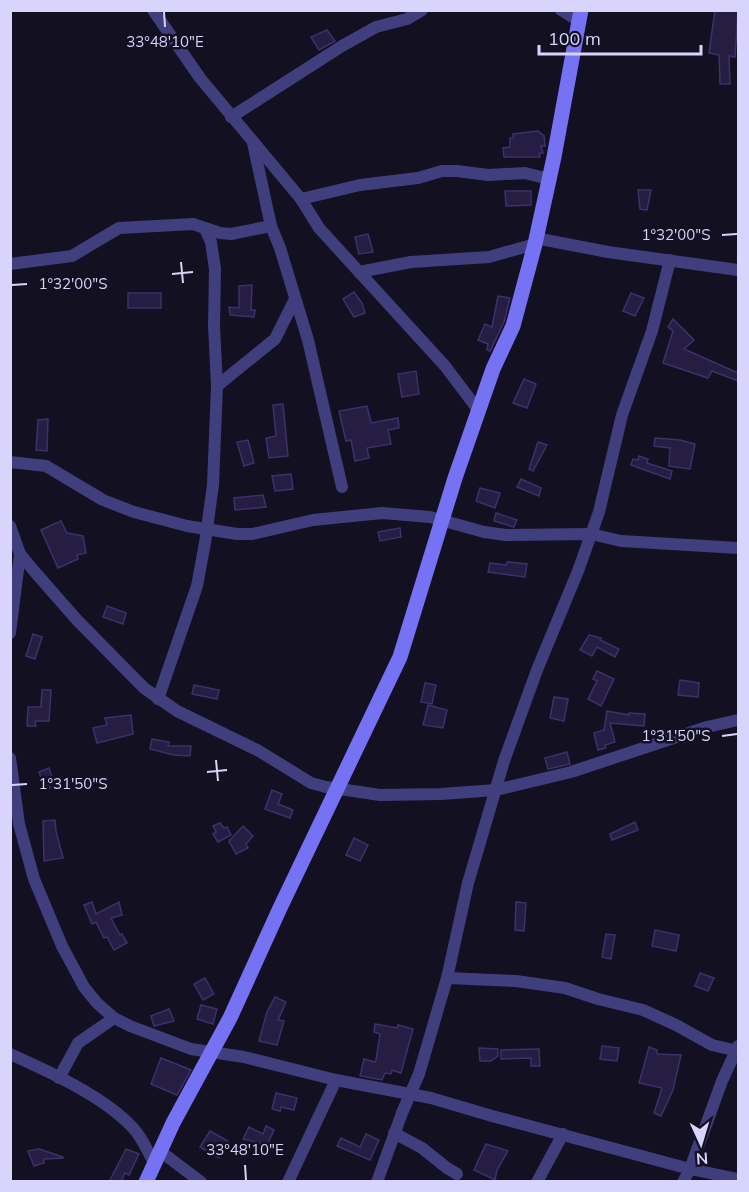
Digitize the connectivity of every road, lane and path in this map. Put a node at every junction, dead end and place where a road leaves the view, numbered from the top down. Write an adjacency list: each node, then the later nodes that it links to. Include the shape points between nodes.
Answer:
1 (153, 10): 5 (street)
2 (422, 10): 5 (street, via 367,32)
3 (561, 10): 4 (street)
4 (580, 16): 7 (street)
5 (231, 117): 6 (street)
6 (252, 138): 8 (street); 9 (street)
7 (549, 179): 8 (street, via 525,173 442,171); 11 (street)
8 (301, 199): 15 (street, via 319,228)
9 (271, 225): 10 (street, via 231,234); 16 (street)
10 (205, 229): 13 (street, via 190,224 119,228 72,256); 17 (street, via 215,269)
11 (535, 241): 12 (street); 15 (street, via 489,256 411,262); 18 (street, via 513,326)
12 (670, 261): 14 (street); 24 (street, via 652,331 622,415)
13 (10, 264)
14 (738, 270)
15 (359, 272): 18 (street, via 445,366)
16 (295, 300): 17 (street, via 274,339); 20 (street, via 321,391)
17 (217, 386): 23 (street, via 216,444)
18 (479, 411): 21 (street)
19 (10, 462): 23 (street, via 46,466 103,500)
20 (342, 487)
21 (441, 521): 23 (street, via 378,513 306,521 249,534); 24 (street, via 506,535); 31 (street, via 400,657)
22 (10, 526): 26 (street)
23 (207, 530): 28 (street, via 191,607)
24 (591, 534): 25 (street, via 621,541); 32 (street, via 537,670)
25 (738, 548)
26 (20, 554): 27 (street); 28 (street, via 77,620)
27 (10, 633)
28 (158, 699): 31 (street, via 259,751 311,783)
29 (738, 720): 32 (street, via 580,769)
30 (10, 758): 34 (street, via 20,824 34,879 84,987)
31 (337, 790): 32 (street, via 401,795); 36 (street)
32 (496, 790): 33 (street, via 468,883)
33 (447, 978): 35 (street, via 565,988 643,1010 712,1044); 40 (street)
34 (114, 1018): 36 (street, via 191,1049); 38 (street, via 78,1043)
35 (738, 1049): 44 (street)
36 (213, 1051): 39 (street); 43 (street)
37 (10, 1054): 38 (street)
38 (59, 1078): 43 (street, via 126,1121)
39 (336, 1080): 40 (street); 49 (street)
40 (410, 1094): 41 (street); 42 (street)
41 (394, 1133): 45 (street); 50 (street)
42 (563, 1134): 44 (street); 51 (street)
43 (157, 1157): 47 (street); 48 (street)
44 (690, 1168): 46 (street); 52 (street)
45 (458, 1174)
46 (738, 1179)
47 (146, 1182)
48 (201, 1182)
49 (288, 1182)
50 (377, 1182)
51 (537, 1182)
52 (683, 1182)

